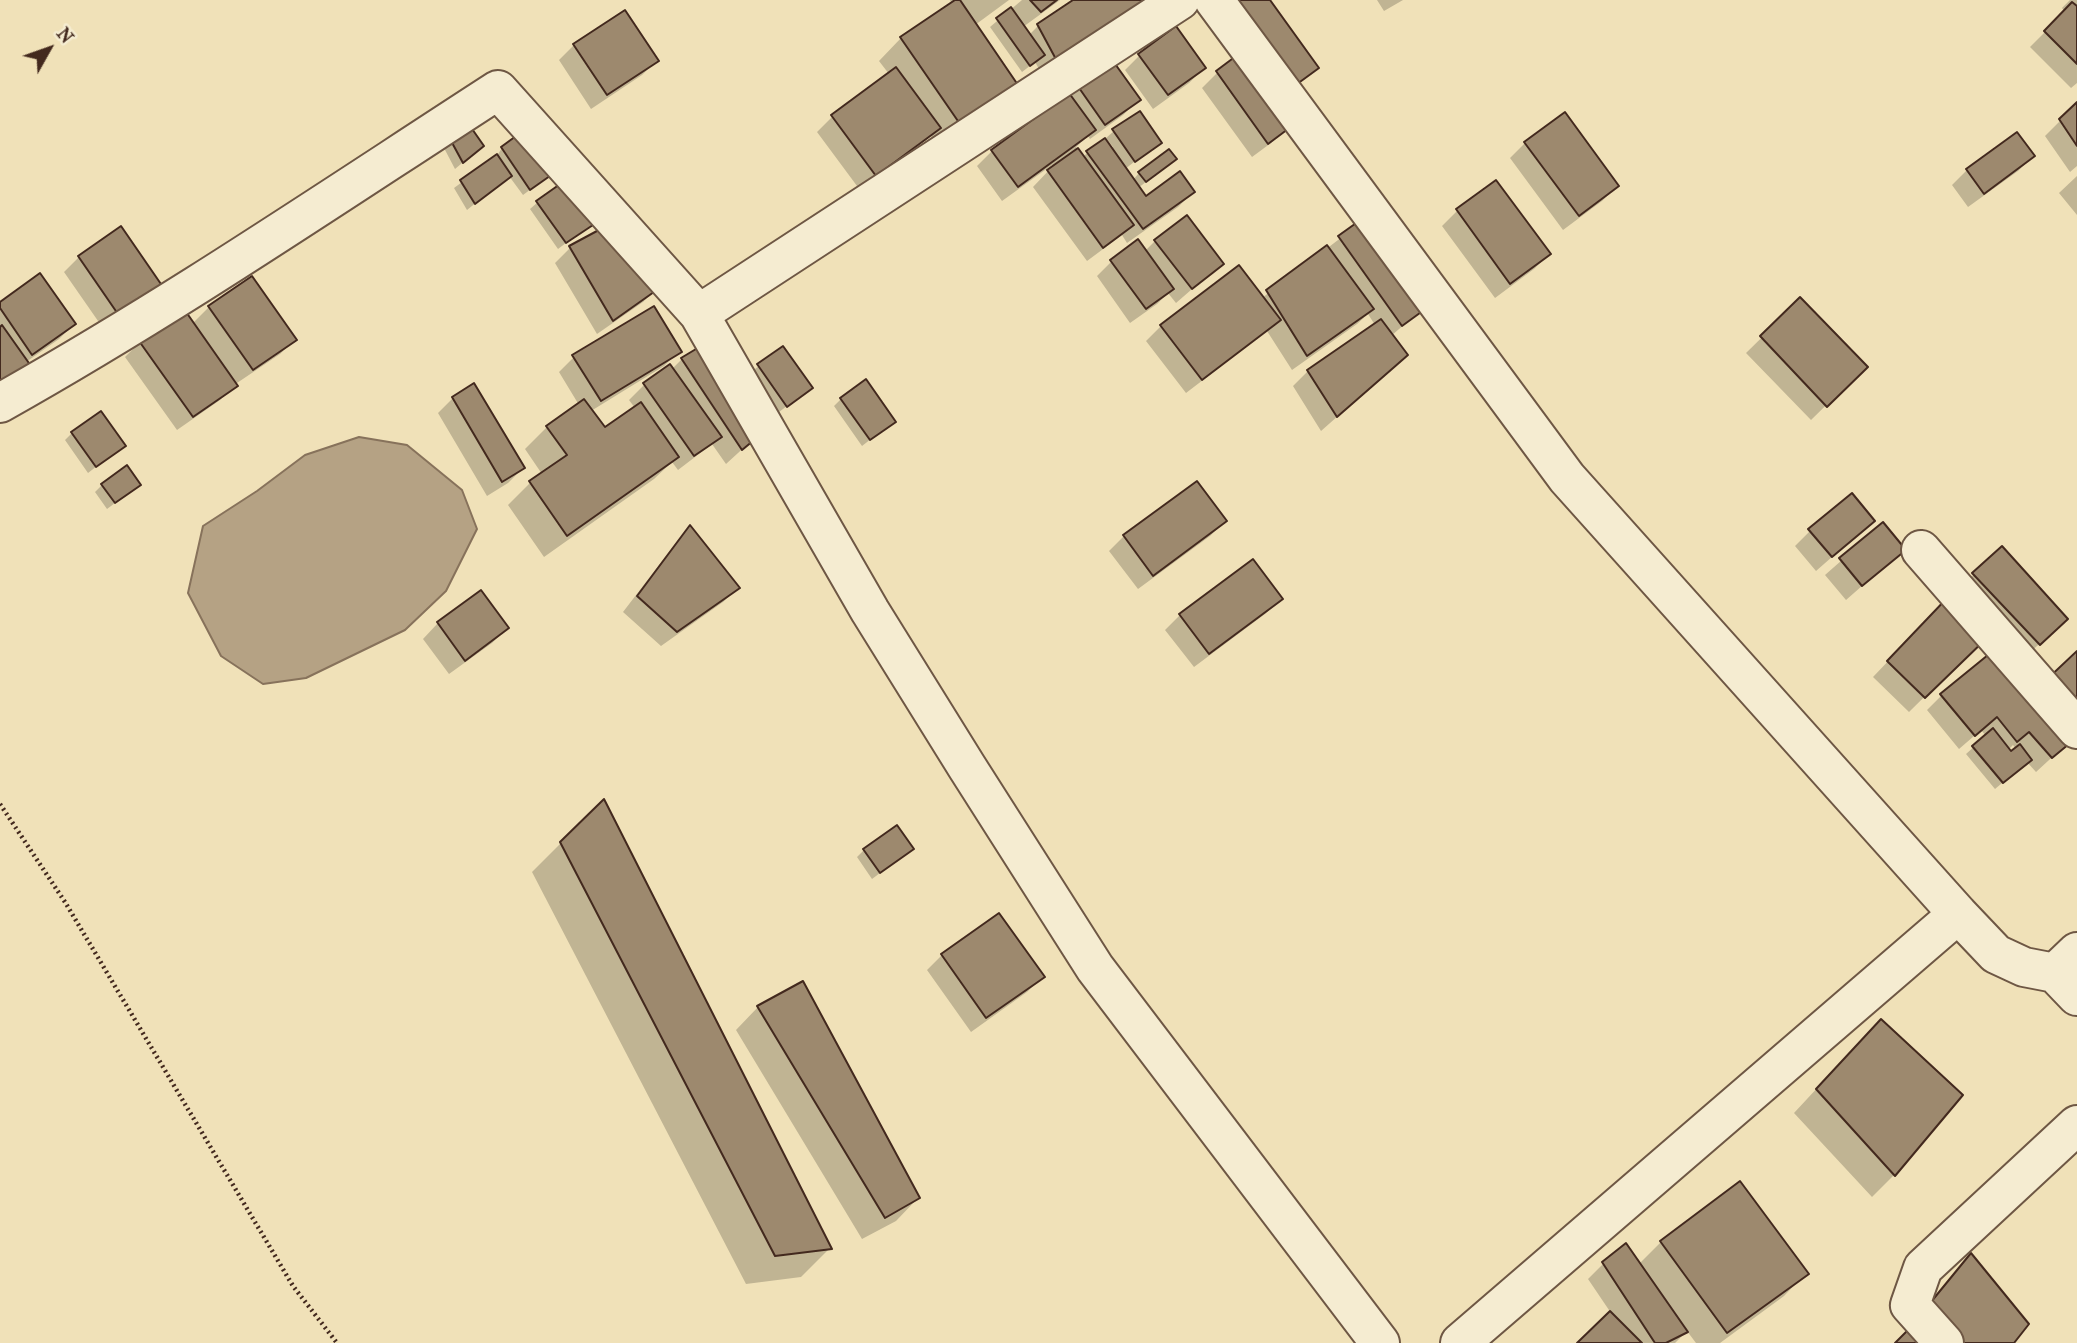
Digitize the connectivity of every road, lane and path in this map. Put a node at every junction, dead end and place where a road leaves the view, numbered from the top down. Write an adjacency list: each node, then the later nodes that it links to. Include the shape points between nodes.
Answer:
1 (1180, 0): 3 (street)
2 (1214, 0): 8 (street, via 1567,478)
3 (699, 314): 4 (street, via 499,90 250,251); 12 (street, via 870,611 1095,968)
4 (0, 404)
5 (1922, 550): 6 (street)
6 (2077, 729)
7 (0, 804): 11 (path, via 65,902 293,1286)
8 (1958, 915): 9 (street, via 1996,954 2024,967); 13 (street)
9 (2070, 974)
10 (2077, 1125): 14 (street, via 1923,1268 1910,1305)
11 (337, 1343)
12 (1380, 1343)
13 (1460, 1343)
14 (1944, 1343)

